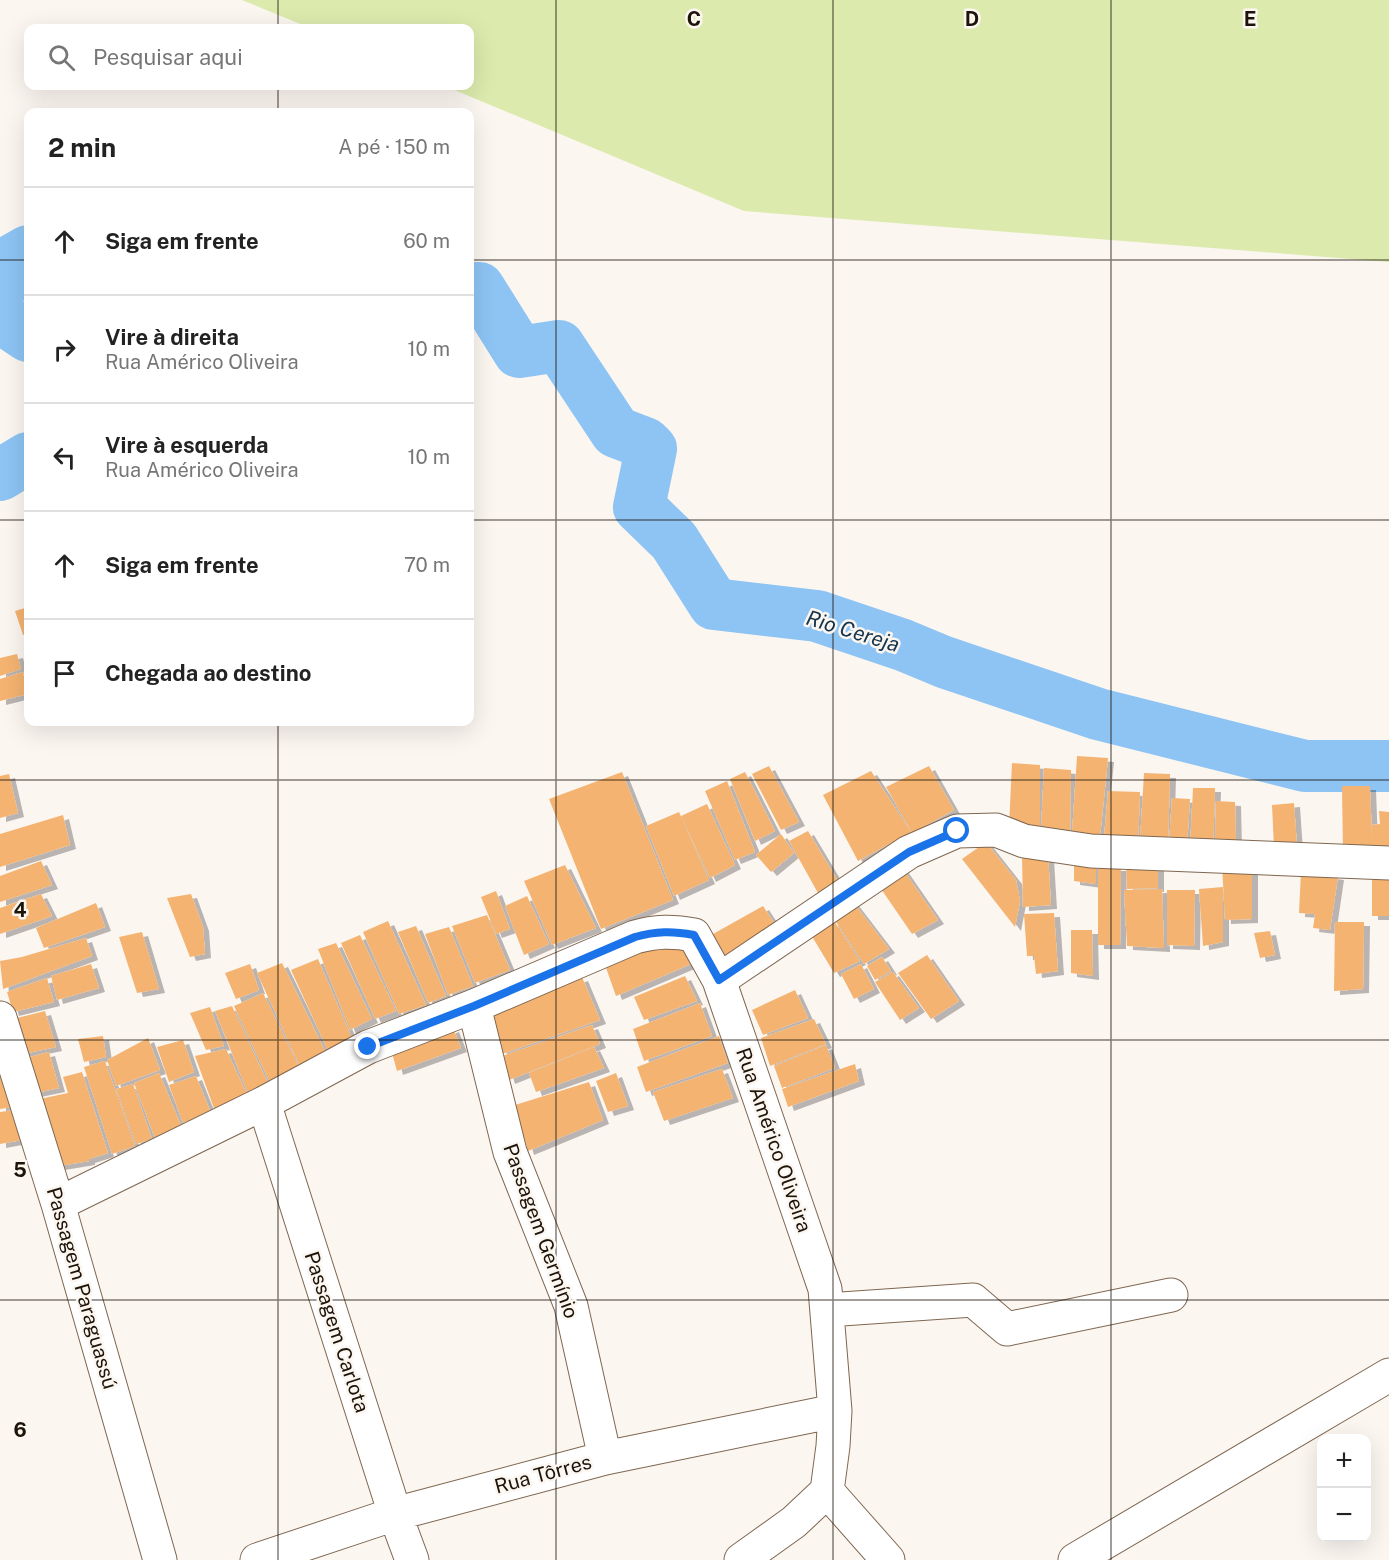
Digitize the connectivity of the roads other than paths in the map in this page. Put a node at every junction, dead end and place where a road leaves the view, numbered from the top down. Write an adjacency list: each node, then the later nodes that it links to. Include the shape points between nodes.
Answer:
1 (1389, 863): 2 (street, via 1091,850 1024,841 996,830 957,831 909,852)
2 (719, 980): 3 (street, Rua Américo Oliveira, via 694,935 653,932); 8 (street, Rua Américo Oliveira, via 825,1290)
3 (474, 1006): 5 (street, via 368,1047); 11 (street, Passagem Germínio, via 510,1152 571,1306)
4 (0, 1018): 6 (street, Passagem Paraguassú)
5 (264, 1103): 6 (street); 13 (street, Passagem Carlota)
6 (58, 1204): 14 (street, Passagem Paraguassú)
7 (1171, 1295): 8 (street, via 1007,1329 973,1300)
8 (827, 1310): 10 (street, Rua Américo Oliveira)
9 (1389, 1376): 19 (street)
10 (835, 1411): 11 (street, Rua Tôrres); 12 (street, Rua Américo Oliveira)
11 (605, 1458): 13 (street, Rua Tôrres)
12 (827, 1491): 17 (street); 18 (street)
13 (395, 1514): 15 (street, Rua Tôrres); 16 (street, Passagem Carlota)
14 (160, 1560)
15 (257, 1560)
16 (412, 1560)
17 (741, 1560)
18 (888, 1560)
19 (1075, 1560)

